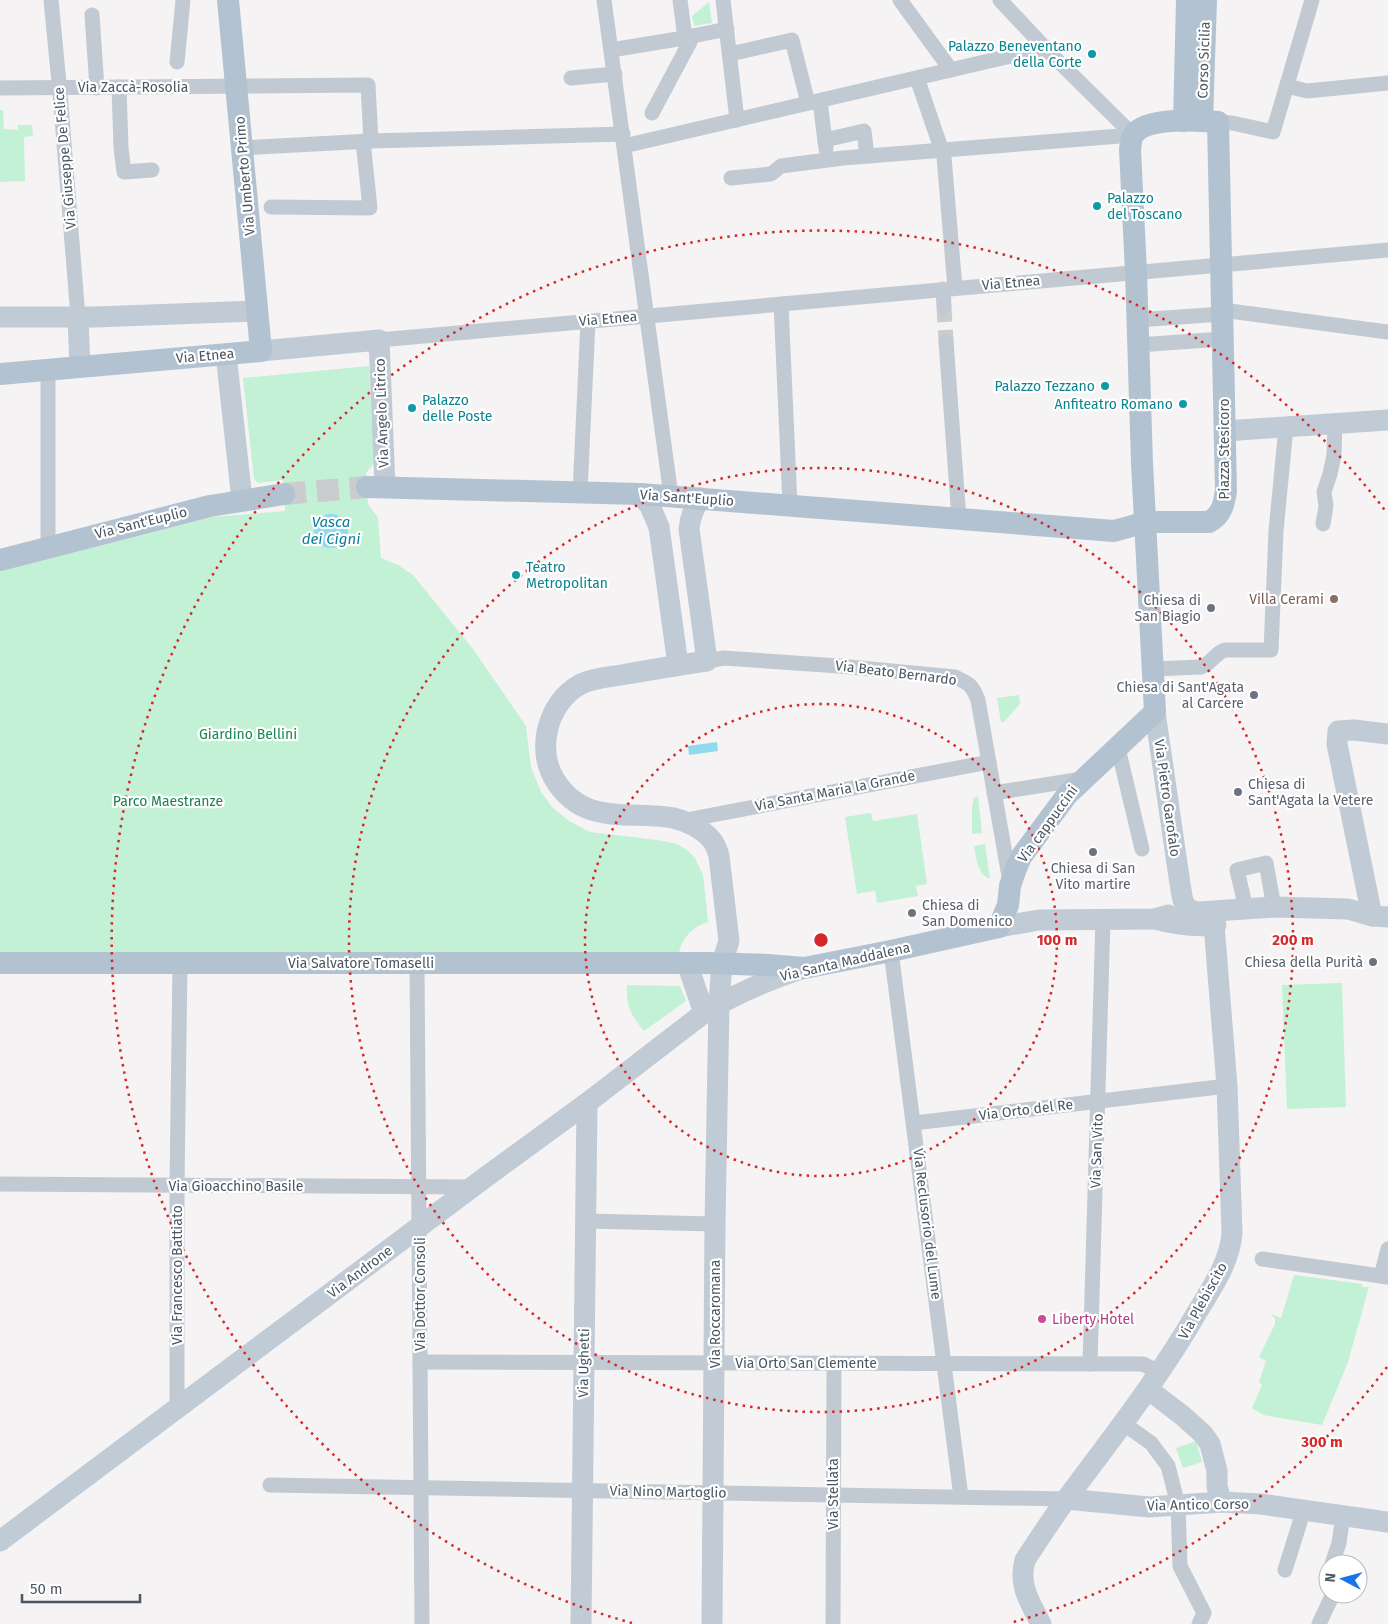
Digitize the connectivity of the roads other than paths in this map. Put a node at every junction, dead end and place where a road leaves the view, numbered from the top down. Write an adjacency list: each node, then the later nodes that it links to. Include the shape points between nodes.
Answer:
1 (51, 0): 28 (street, Via Giuseppe De Felice)
2 (183, 0): 18 (street)
3 (228, 0): 24 (main road, Via Umberto Primo)
4 (604, 0): 16 (street)
5 (680, 0): 14 (street)
6 (723, 0): 13 (street)
7 (900, 0): 19 (street)
8 (1000, 0): 15 (street)
9 (1187, 0): 32 (main road, Corso Sicilia)
10 (1206, 0): 32 (main road, Corso Sicilia)
11 (1312, 0): 25 (street)
12 (92, 15): 29 (street)
13 (728, 32): 14 (street); 17 (street)
14 (687, 39): 16 (street); 35 (street, via 651,115)
15 (1045, 48): 19 (street); 33 (street)
16 (611, 50): 20 (street)
17 (730, 54): 30 (street, via 792,40); 31 (street)
18 (177, 62)
19 (951, 70): 22 (street)
20 (614, 74): 21 (street); 34 (street)
21 (571, 78)
22 (916, 78): 30 (street); 39 (street)
23 (1388, 83): 25 (street, via 1307,91)
24 (236, 86): 26 (street, Via Zaccà-Rosolia); 37 (street, Via Zaccà-Rosolia, via 368,85); 38 (main road, Via Umberto Primo)
25 (1287, 86): 32 (street, via 1273,132 1232,123)
26 (119, 87): 29 (street, Via Zaccà-Rosolia); 42 (street, via 124,172)
27 (0, 88): 28 (street, Via Zaccà-Rosolia)
28 (60, 88): 29 (street, Via Zaccà-Rosolia); 55 (street, Via Giuseppe De Felice)
29 (97, 88)
30 (814, 102): 31 (street); 36 (street)
31 (737, 120): 35 (street)
32 (1201, 121): 33 (main road, via 1155,123); 46 (main road, Piazza Stesicoro)
33 (1124, 135): 39 (street); 47 (main road, via 1130,149)
34 (623, 140): 35 (street); 37 (street); 53 (street)
35 (653, 140)
36 (825, 140): 40 (street, via 864,131); 41 (street)
37 (367, 141): 38 (street); 44 (street, via 370,208)
38 (242, 148): 51 (main road, Via Umberto Primo)
39 (942, 151): 40 (street); 48 (street)
40 (867, 156): 41 (street)
41 (827, 160): 43 (street, via 781,166 771,174)
42 (152, 170)
43 (731, 178)
44 (271, 207)
45 (1388, 250): 46 (street)
46 (1221, 265): 47 (street, Via Etnea); 52 (main road, Piazza Stesicoro)
47 (1136, 272): 48 (street, Via Etnea); 56 (main road)
48 (949, 289): 49 (street, Via Etnea); 50 (street)
49 (781, 304): 53 (street, Via Etnea); 79 (street)
50 (944, 307)
51 (257, 312): 55 (main road); 63 (main road, Via Umberto Primo)
52 (1229, 312): 56 (street); 58 (street); 59 (main road, Piazza Stesicoro)
53 (647, 316): 57 (street, Via Etnea); 76 (street)
54 (0, 317): 55 (main road)
55 (78, 317): 65 (main road)
56 (1137, 320): 62 (main road)
57 (588, 321): 60 (street, Via Etnea); 73 (street)
58 (1388, 332)
59 (1223, 339): 62 (street); 71 (main road, Piazza Stesicoro)
60 (380, 340): 63 (main road, Via Etnea); 72 (main road, Via Angelo Litrico)
61 (946, 342): 80 (street)
62 (1138, 345): 81 (main road)
63 (261, 351): 64 (main road, Via Etnea)
64 (226, 354): 65 (main road, Via Etnea); 78 (main road)
65 (80, 367): 66 (main road, Via Etnea)
66 (48, 370): 67 (main road, Via Etnea); 83 (street)
67 (0, 374)
68 (1388, 420): 69 (main road)
69 (1335, 423): 70 (main road); 82 (street, via 1334,455 1324,492)
70 (1286, 427): 71 (main road); 87 (street, via 1276,531 1271,650 1226,650 1219,652 1205,666)
71 (1232, 430): 81 (main road, Piazza Stesicoro, via 1226,491 1222,511 1216,518 1209,522)
72 (376, 487): 73 (main road, Via Sant'Euplio)
73 (580, 493): 75 (main road, Via Sant'Euplio)
74 (284, 494): 78 (main road, Via Sant'Euplio)
75 (640, 494): 76 (main road, Via Sant'Euplio); 86 (main road, via 650,506 659,527)
76 (671, 496): 77 (main road, Via Sant'Euplio)
77 (700, 498): 79 (main road, Via Sant'Euplio); 85 (main road, via 693,510 689,530)
78 (242, 500): 83 (main road, Via Sant'Euplio)
79 (790, 505): 80 (main road, Via Sant'Euplio)
80 (959, 519): 81 (main road, Via Sant'Euplio, via 1114,531)
81 (1146, 522): 87 (main road)
82 (1323, 524)
83 (48, 547): 84 (main road, Via Sant'Euplio)
84 (0, 560)
85 (715, 660): 86 (main road); 91 (street, Via Beato Bernardo, via 831,665 955,677 973,688 978,700)
86 (669, 667): 94 (main road, via 580,684 568,693 550,720 546,753 553,778 560,789 581,806 605,814 670,817)
87 (1153, 669): 88 (main road)
88 (1156, 712): 90 (main road, Via cappuccini); 96 (main road, Via Pietro Garofalo)
89 (1388, 734): 100 (main road, via 1338,731 1337,744)
90 (1118, 748): 92 (main road, Via cappuccini); 95 (street)
91 (989, 762): 93 (street, Via Beato Bernardo); 94 (street, Via Santa Maria la Grande)
92 (1082, 779): 93 (street); 97 (main road, Via cappuccini, via 1021,857)
93 (993, 786): 97 (street, Via Beato Bernardo)
94 (681, 821): 110 (main road, Via Roccaromana, via 708,836 719,856)
95 (1142, 849)
96 (1180, 884): 99 (main road, via 1183,903 1191,911); 101 (main road, via 1176,911)
97 (1010, 886): 103 (main road, Via cappuccini, via 1008,905)
98 (1274, 907): 99 (main road); 99 (street, via 1266,863 1237,870); 100 (main road, via 1348,910)
99 (1246, 909)
100 (1380, 916): 102 (main road, via 1347,920 1260,920)
101 (1155, 919): 102 (main road, via 1173,924); 104 (main road)
102 (1214, 925): 113 (main road, Via Plebiscito)
103 (999, 927): 104 (main road, via 1039,920); 105 (main road, Via Santa Maddalena)
104 (1103, 928): 114 (street, Via San Vito)
105 (891, 951): 111 (main road, Via Santa Maddalena); 116 (street, Via Reclusorio del Lume)
106 (180, 962): 107 (main road, Via Salvatore Tomaselli); 109 (main road, Via Salvatore Tomaselli); 118 (street, Via Francesco Battiato)
107 (0, 963)
108 (687, 963): 109 (main road, Via Salvatore Tomaselli); 110 (main road, Via Salvatore Tomaselli); 112 (main road)
109 (418, 964): 119 (street, Via Dottor Consoli)
110 (730, 964): 111 (main road, Via Salvatore Tomaselli); 112 (main road, Via Roccaromana)
111 (804, 968): 112 (main road, Via Santa Maddalena, via 750,987)
112 (712, 1008): 115 (main road, Via Androne); 122 (main road, Via Roccaromana)
113 (1227, 1086): 114 (street, Via Orto del Re); 133 (main road, Via Plebiscito, via 1231,1245 1205,1298)
114 (1099, 1101): 116 (street, Via Orto del Re); 132 (street, Via San Vito)
115 (587, 1103): 120 (main road, Via Androne); 121 (main road, Via Ughetti)
116 (914, 1123): 131 (street, Via Reclusorio del Lume)
117 (0, 1184): 118 (street, Via Gioacchino Basile)
118 (177, 1185): 119 (street, Via Gioacchino Basile); 134 (street, Via Francesco Battiato)
119 (419, 1187): 120 (street, Via Gioacchino Basile); 123 (street, Via Dottor Consoli)
120 (472, 1187): 123 (main road, Via Androne)
121 (585, 1221): 122 (street); 128 (main road, Via Ughetti)
122 (716, 1224): 129 (main road, Via Roccaromana)
123 (419, 1228): 127 (street, Via Dottor Consoli); 134 (main road, Via Androne)
124 (1388, 1249): 126 (street)
125 (1262, 1259): 126 (street)
126 (1384, 1276)
127 (420, 1362): 128 (street, Via Orto San Clemente); 137 (street, Via Dottor Consoli)
128 (584, 1363): 129 (street, Via Orto San Clemente); 138 (main road, Via Ughetti)
129 (714, 1363): 130 (street, Via Orto San Clemente); 139 (main road, Via Roccaromana)
130 (834, 1363): 131 (street, Via Orto San Clemente); 140 (street, Via Stellata)
131 (945, 1364): 132 (street, Via Orto San Clemente); 141 (street, Via Reclusorio del Lume)
132 (1090, 1364): 133 (street, Via Orto San Clemente, via 1143,1364)
133 (1155, 1381): 135 (main road, Via Plebiscito); 143 (main road, via 1167,1402 1210,1444)
134 (177, 1408): 148 (main road, Via Androne)
135 (1124, 1424): 142 (main road, Via Plebiscito); 144 (street, via 1142,1435 1159,1452 1168,1466)
136 (270, 1485): 137 (street, Via Nino Martoglio)
137 (421, 1488): 138 (street, Via Nino Martoglio); 152 (street, Via Dottor Consoli)
138 (582, 1490): 139 (street, Via Nino Martoglio); 153 (main road, Via Ughetti)
139 (713, 1493): 140 (street, Via Nino Martoglio); 154 (main road, Via Roccaromana)
140 (833, 1495): 141 (street, Via Nino Martoglio); 155 (street, Via Stellata)
141 (961, 1497): 142 (street, Via Nino Martoglio)
142 (1066, 1499): 144 (main road, Via Antico Corso, via 1149,1507); 156 (main road, Via Plebiscito, via 1025,1560 1023,1569 1024,1589)
143 (1222, 1502): 144 (main road, Via Antico Corso); 145 (main road, Via Antico Corso)
144 (1178, 1505): 157 (street, via 1180,1566 1204,1613)
145 (1304, 1510): 146 (main road, Via Antico Corso); 150 (street)
146 (1342, 1515): 147 (main road, Via Antico Corso); 149 (street)
147 (1388, 1522)
148 (0, 1540)
149 (1335, 1554)
150 (1285, 1570)
151 (1328, 1604): 158 (street)
152 (422, 1624)
153 (580, 1624)
154 (712, 1624)
155 (832, 1624)
156 (1041, 1624)
157 (1199, 1624)
158 (1319, 1624)

